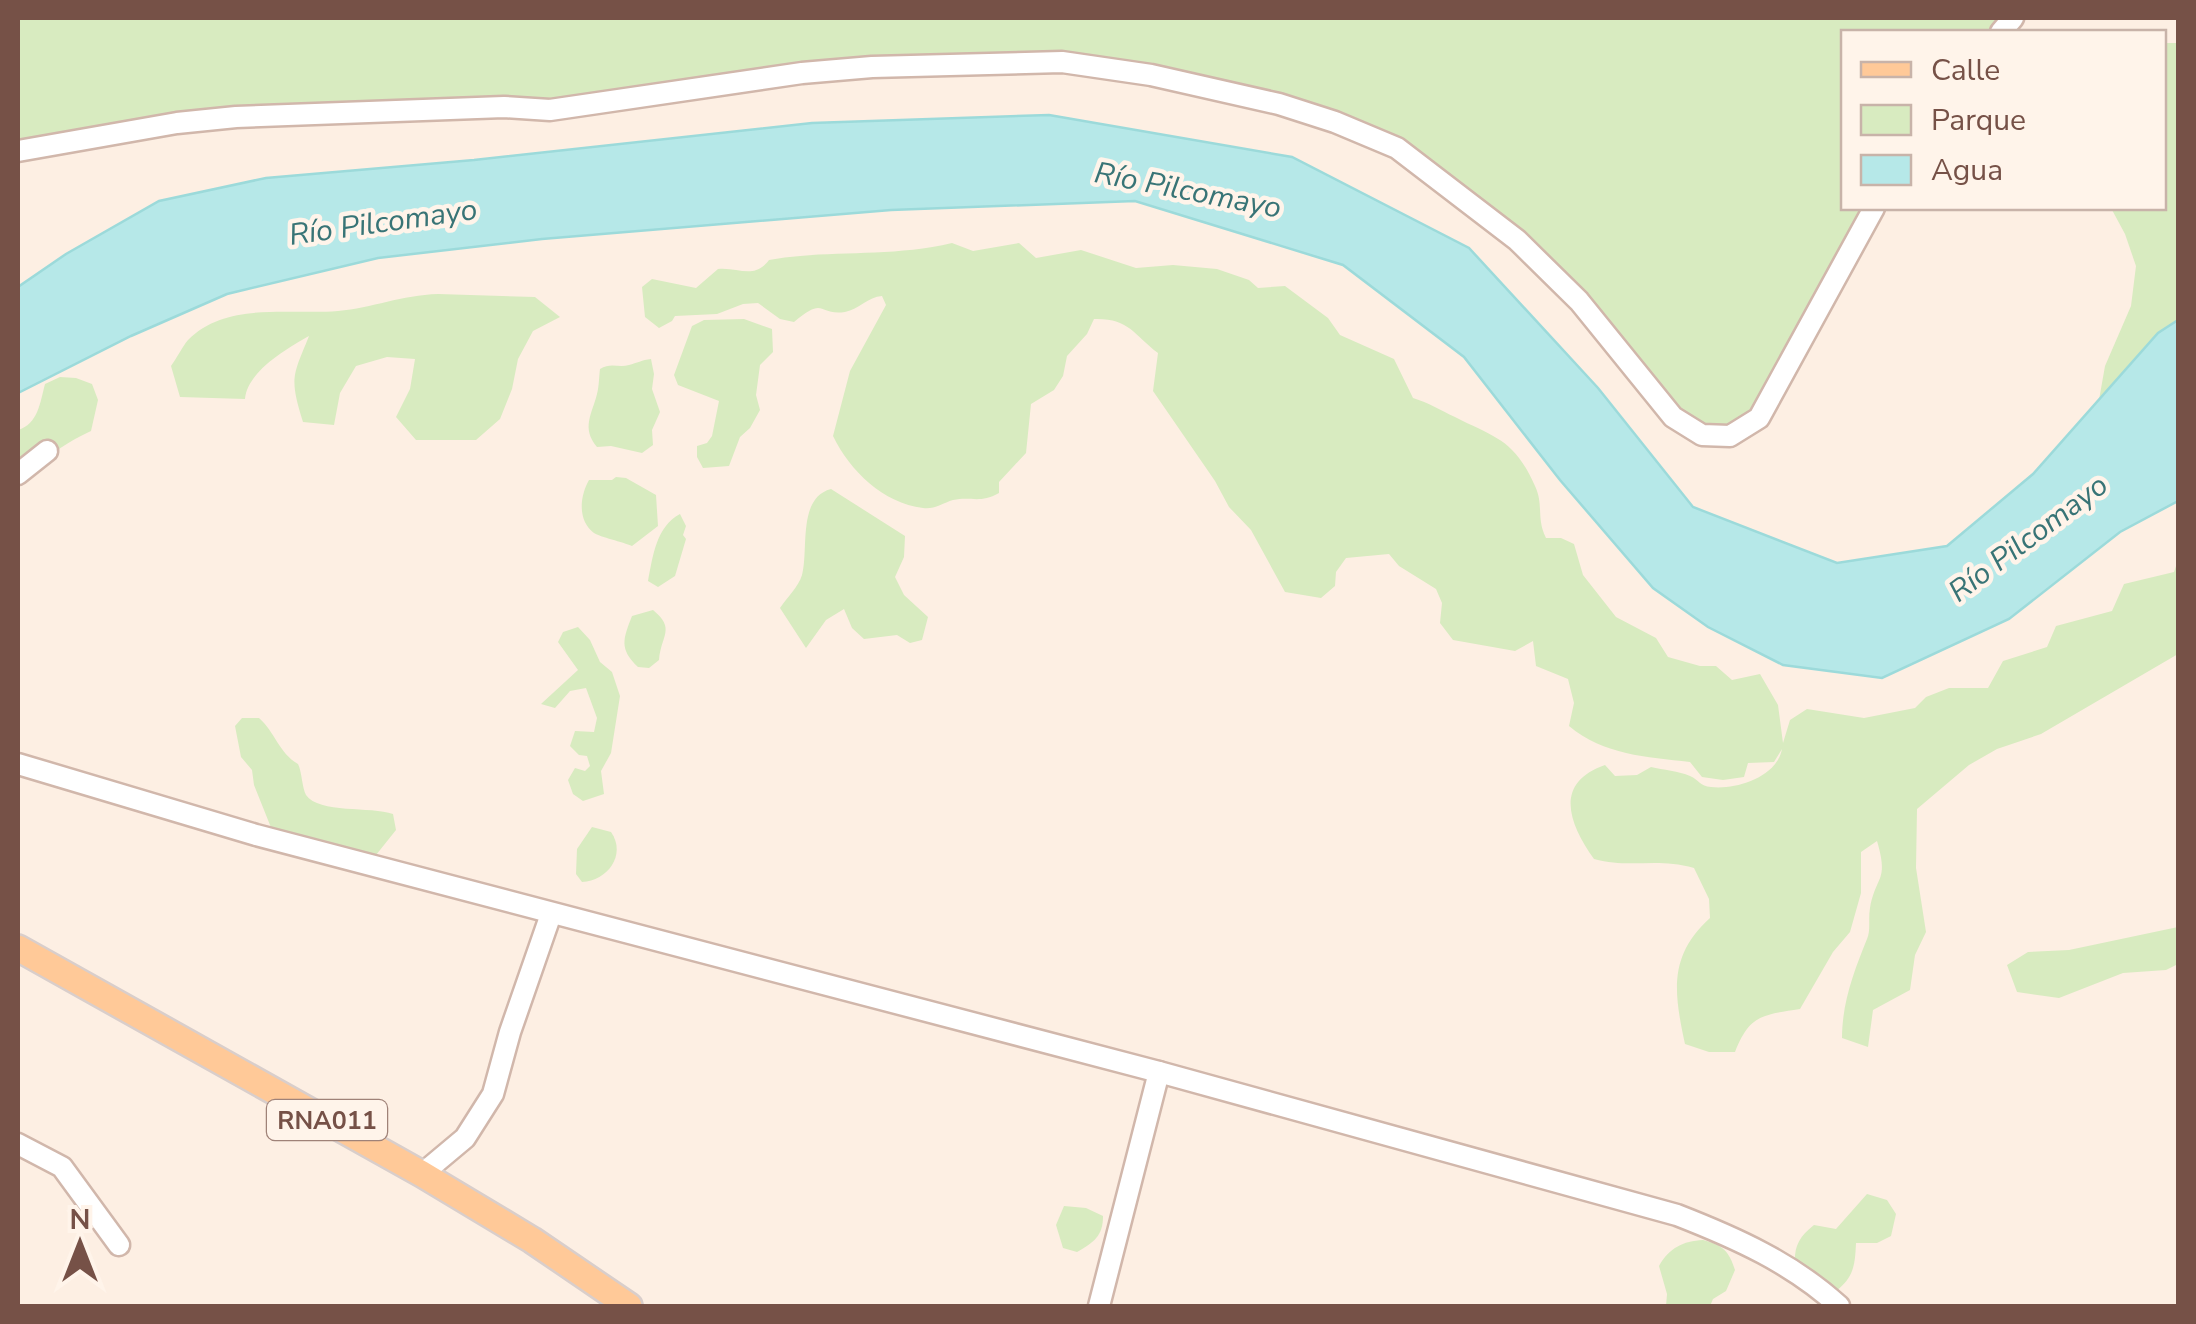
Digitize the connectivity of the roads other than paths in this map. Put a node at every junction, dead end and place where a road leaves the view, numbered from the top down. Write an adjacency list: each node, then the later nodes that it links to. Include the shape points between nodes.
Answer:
1 (18, 151): 2 (street, via 236,116 550,110 872,67 1062,62 1151,74 1279,104 1398,148 1517,240 1579,301 1673,416 1702,435 1730,436 1759,418)
2 (1873, 210)
3 (47, 451): 4 (street)
4 (18, 474)
5 (18, 764): 6 (street)
6 (551, 914): 8 (street); 10 (street, via 493,1094 465,1138)
7 (18, 948): 10 (main road, RNA011)
8 (1159, 1072): 13 (street); 14 (street, via 1677,1215 1790,1267)
9 (18, 1144): 11 (street, via 62,1167)
10 (422, 1174): 12 (main road, RNA011)
11 (119, 1245)
12 (629, 1306)
13 (1099, 1306)
14 (1839, 1306)

